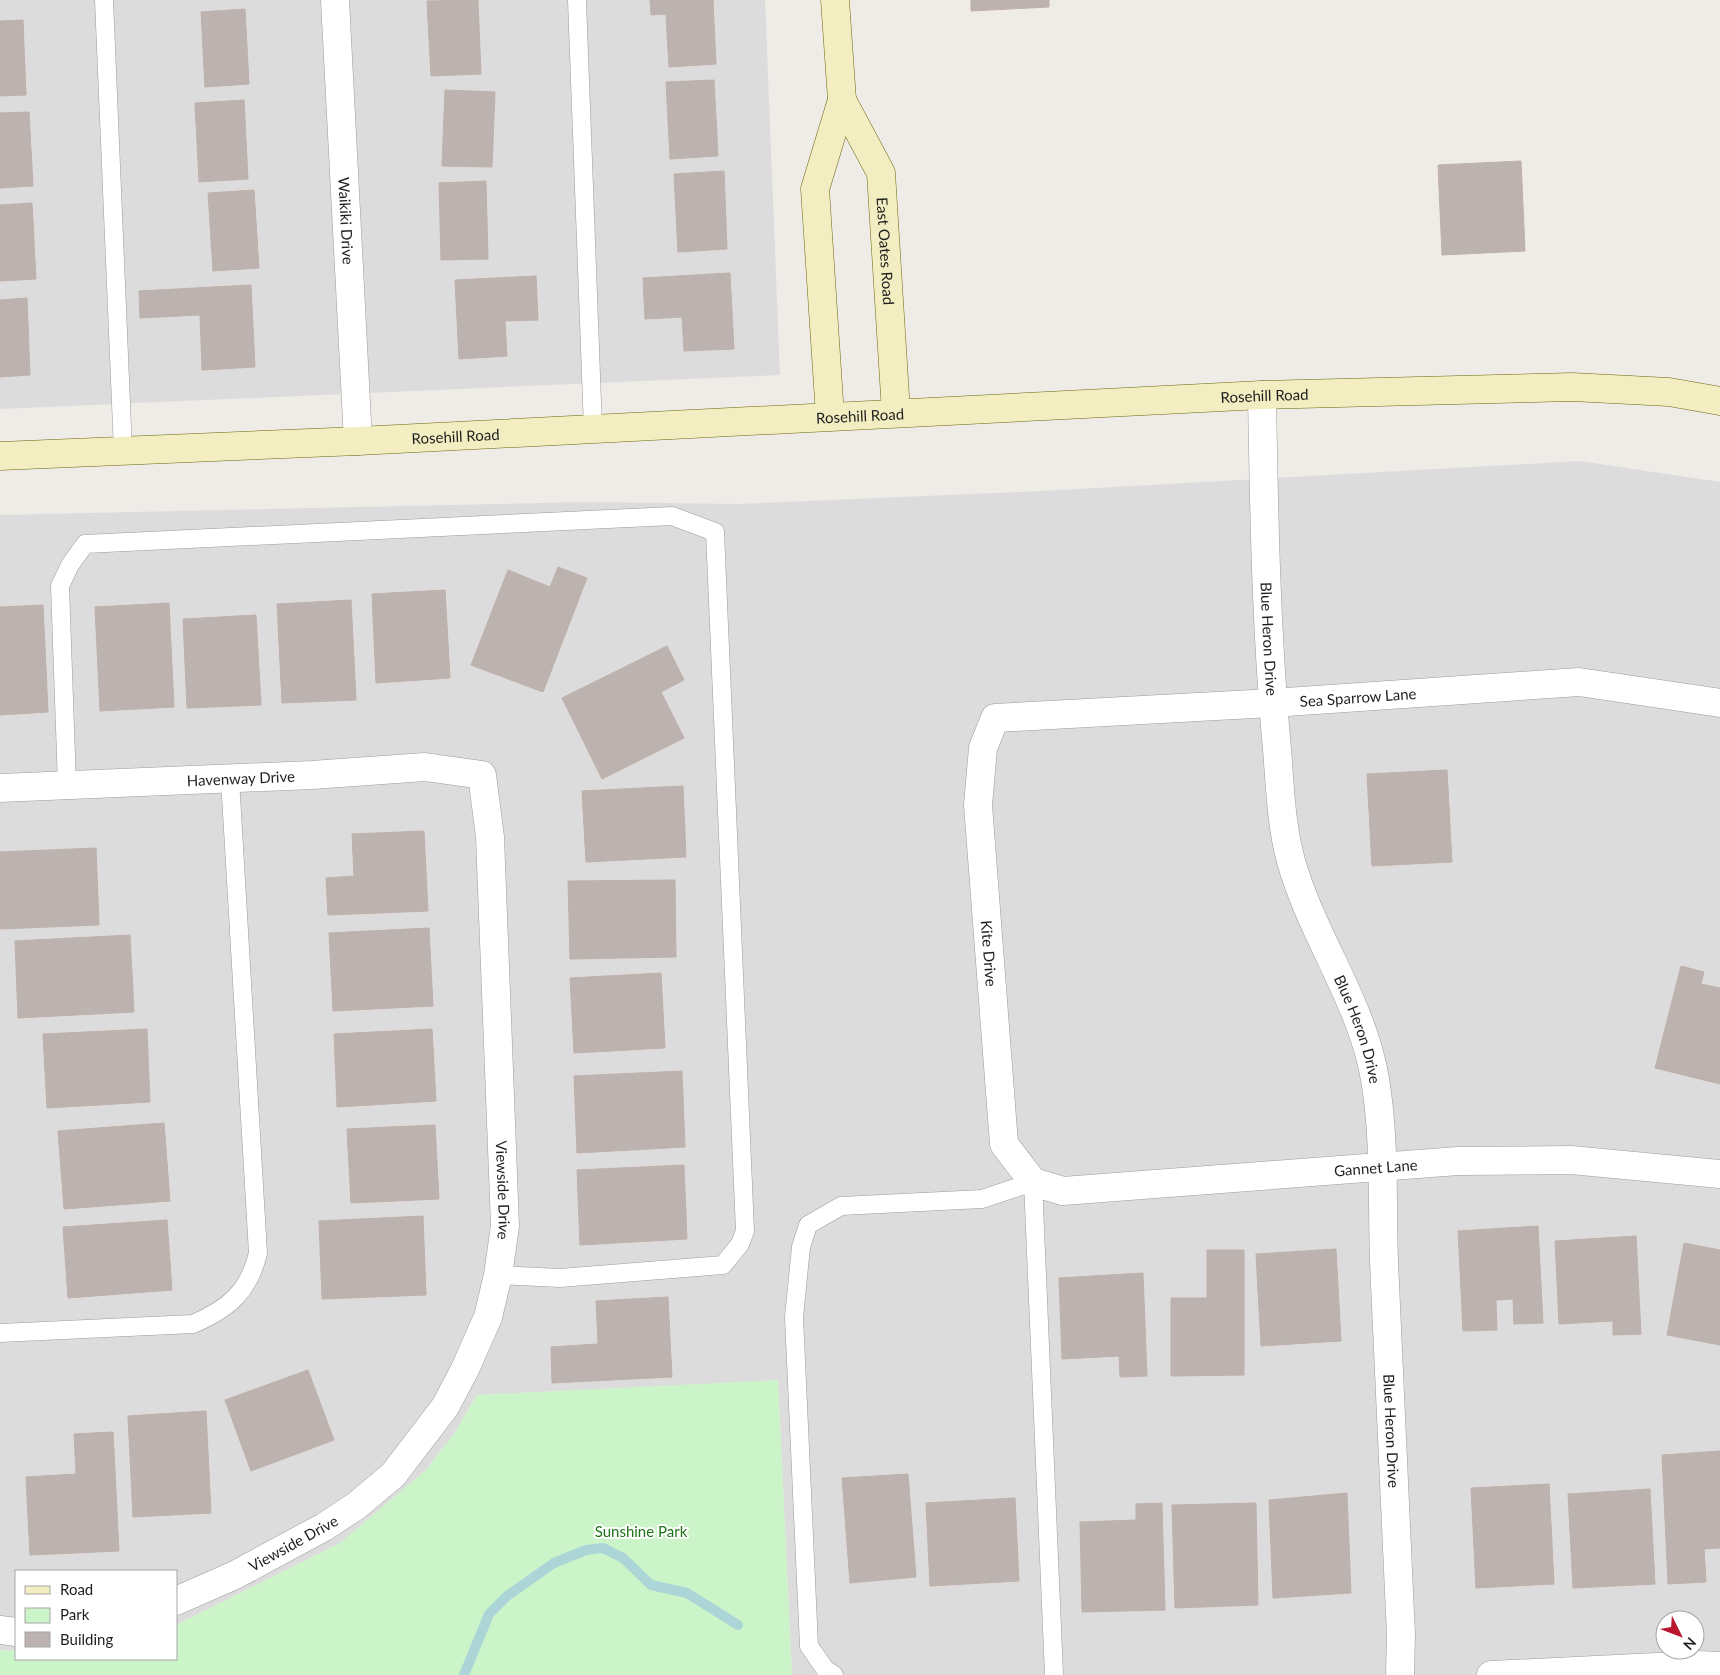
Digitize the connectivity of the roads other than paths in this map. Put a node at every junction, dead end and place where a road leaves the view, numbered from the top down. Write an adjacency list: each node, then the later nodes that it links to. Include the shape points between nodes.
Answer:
1 (104, 0): 12 (lane)
2 (335, 0): 11 (street, Waikiki Drive)
3 (577, 0): 10 (lane)
4 (836, 0): 5 (street, East Oates Road)
5 (842, 100): 8 (street, East Oates Road, via 881,172); 9 (street, East Oates Road, via 815,189)
6 (1262, 394): 7 (street, Rosehill Road, via 1572,387 1668,392); 8 (street, Rosehill Road); 14 (street, Blue Heron Drive, via 1265,571)
7 (1720, 401)
8 (896, 412): 9 (street, Rosehill Road)
9 (830, 416): 10 (street, Rosehill Road)
10 (593, 429): 11 (street, Rosehill Road)
11 (358, 442): 12 (street, Rosehill Road)
12 (123, 451): 13 (street, Rosehill Road)
13 (0, 456)
14 (1272, 703): 15 (street, Sea Sparrow Lane, via 1579,682); 16 (street, Sea Sparrow Lane); 21 (street, Blue Heron Drive, via 1282,813 1290,859 1306,908 1367,1045 1381,1121)
15 (1720, 704)
16 (995, 718): 23 (street, Kite Drive, via 983,748 978,804 1004,1144)
17 (482, 775): 18 (street, Havenway Drive, via 425,767); 24 (street, Viewside Drive, via 490,837 505,1217)
18 (230, 779): 19 (street, Havenway Drive); 25 (lane, via 258,1253 254,1271 220,1313 193,1324)
19 (67, 785): 20 (street, Havenway Drive); 24 (lane, via 60,586 85,544 672,516 715,532 745,1231 740,1244 723,1265 560,1278)
20 (0, 788)
21 (1381, 1166): 22 (street, Gannet Lane, via 1458,1161 1571,1160); 23 (street, Gannet Lane, via 1063,1191); 32 (street, Blue Heron Drive)
22 (1720, 1174)
23 (1033, 1182): 30 (lane, via 982,1199 841,1206 808,1225 801,1247 794,1316 809,1646 825,1669); 31 (lane)
24 (498, 1275): 26 (street, Viewside Drive, via 488,1317 465,1369 445,1407 393,1475 324,1528)
25 (0, 1334)
26 (178, 1600)
27 (0, 1630): 28 (street)
28 (15, 1632)
29 (1720, 1666): 33 (street)
30 (834, 1675)
31 (1054, 1675)
32 (1400, 1675)
33 (1491, 1675)

